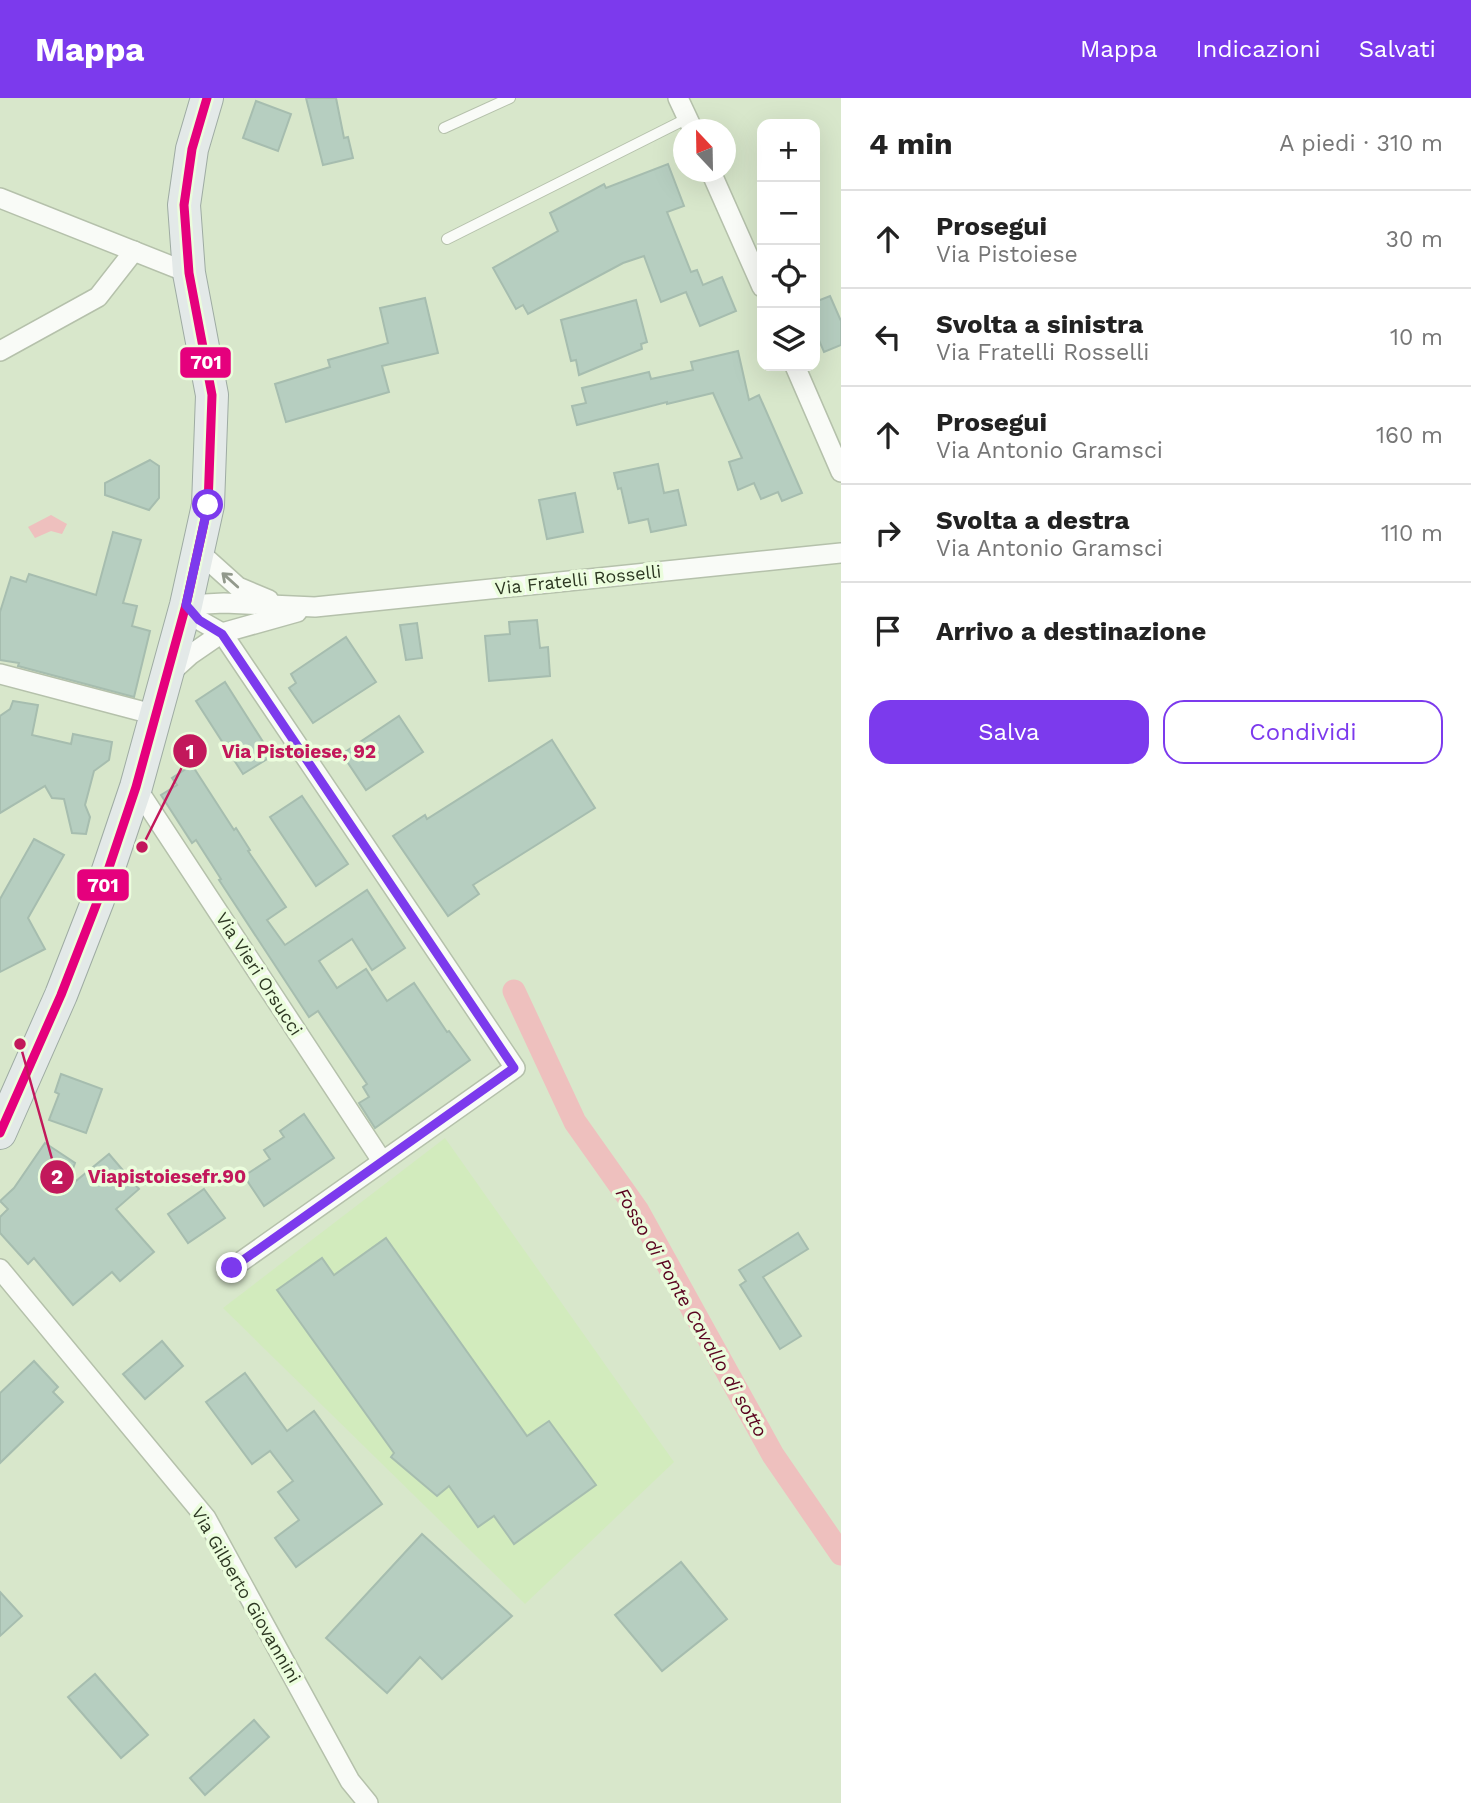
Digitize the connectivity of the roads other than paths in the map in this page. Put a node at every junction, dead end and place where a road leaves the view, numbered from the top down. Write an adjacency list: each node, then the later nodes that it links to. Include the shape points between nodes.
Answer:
1 (207, 98): 11 (main road, via 192,149 184,205)
2 (510, 98): 5 (lane)
3 (678, 98): 4 (street)
4 (688, 119)
5 (444, 128)
6 (673, 132): 9 (lane)
7 (715, 182): 12 (street)
8 (0, 198): 10 (street)
9 (447, 239)
10 (134, 251): 11 (street); 13 (street, via 99,297)
11 (189, 272): 16 (main road, via 212,395 208,505)
12 (757, 276)
13 (0, 351)
14 (798, 371): 15 (street)
15 (841, 472)
16 (198, 551): 18 (main road); 19 (street, Via Fratelli Rosselli, one-way to 16, via 269,600 238,587)
17 (841, 553): 19 (street, Via Fratelli Rosselli)
18 (186, 605): 19 (street, Via Fratelli Rosselli); 20 (street, via 199,620); 22 (main road)
19 (315, 607): 20 (street, Via Fratelli Rosselli)
20 (222, 634): 22 (street, Via Fratelli Rosselli, via 190,654); 26 (street, via 514,1068)
21 (0, 674): 23 (street)
22 (167, 677): 23 (main road)
23 (156, 715): 24 (main road)
24 (136, 787): 25 (main road, via 61,995); 26 (street, Via Vieri Orsucci)
25 (0, 1133)
26 (382, 1161): 27 (street)
27 (232, 1268)
28 (0, 1269): 29 (street, Via Gilberto Giovannini, via 206,1518 350,1781)
29 (368, 1803)

